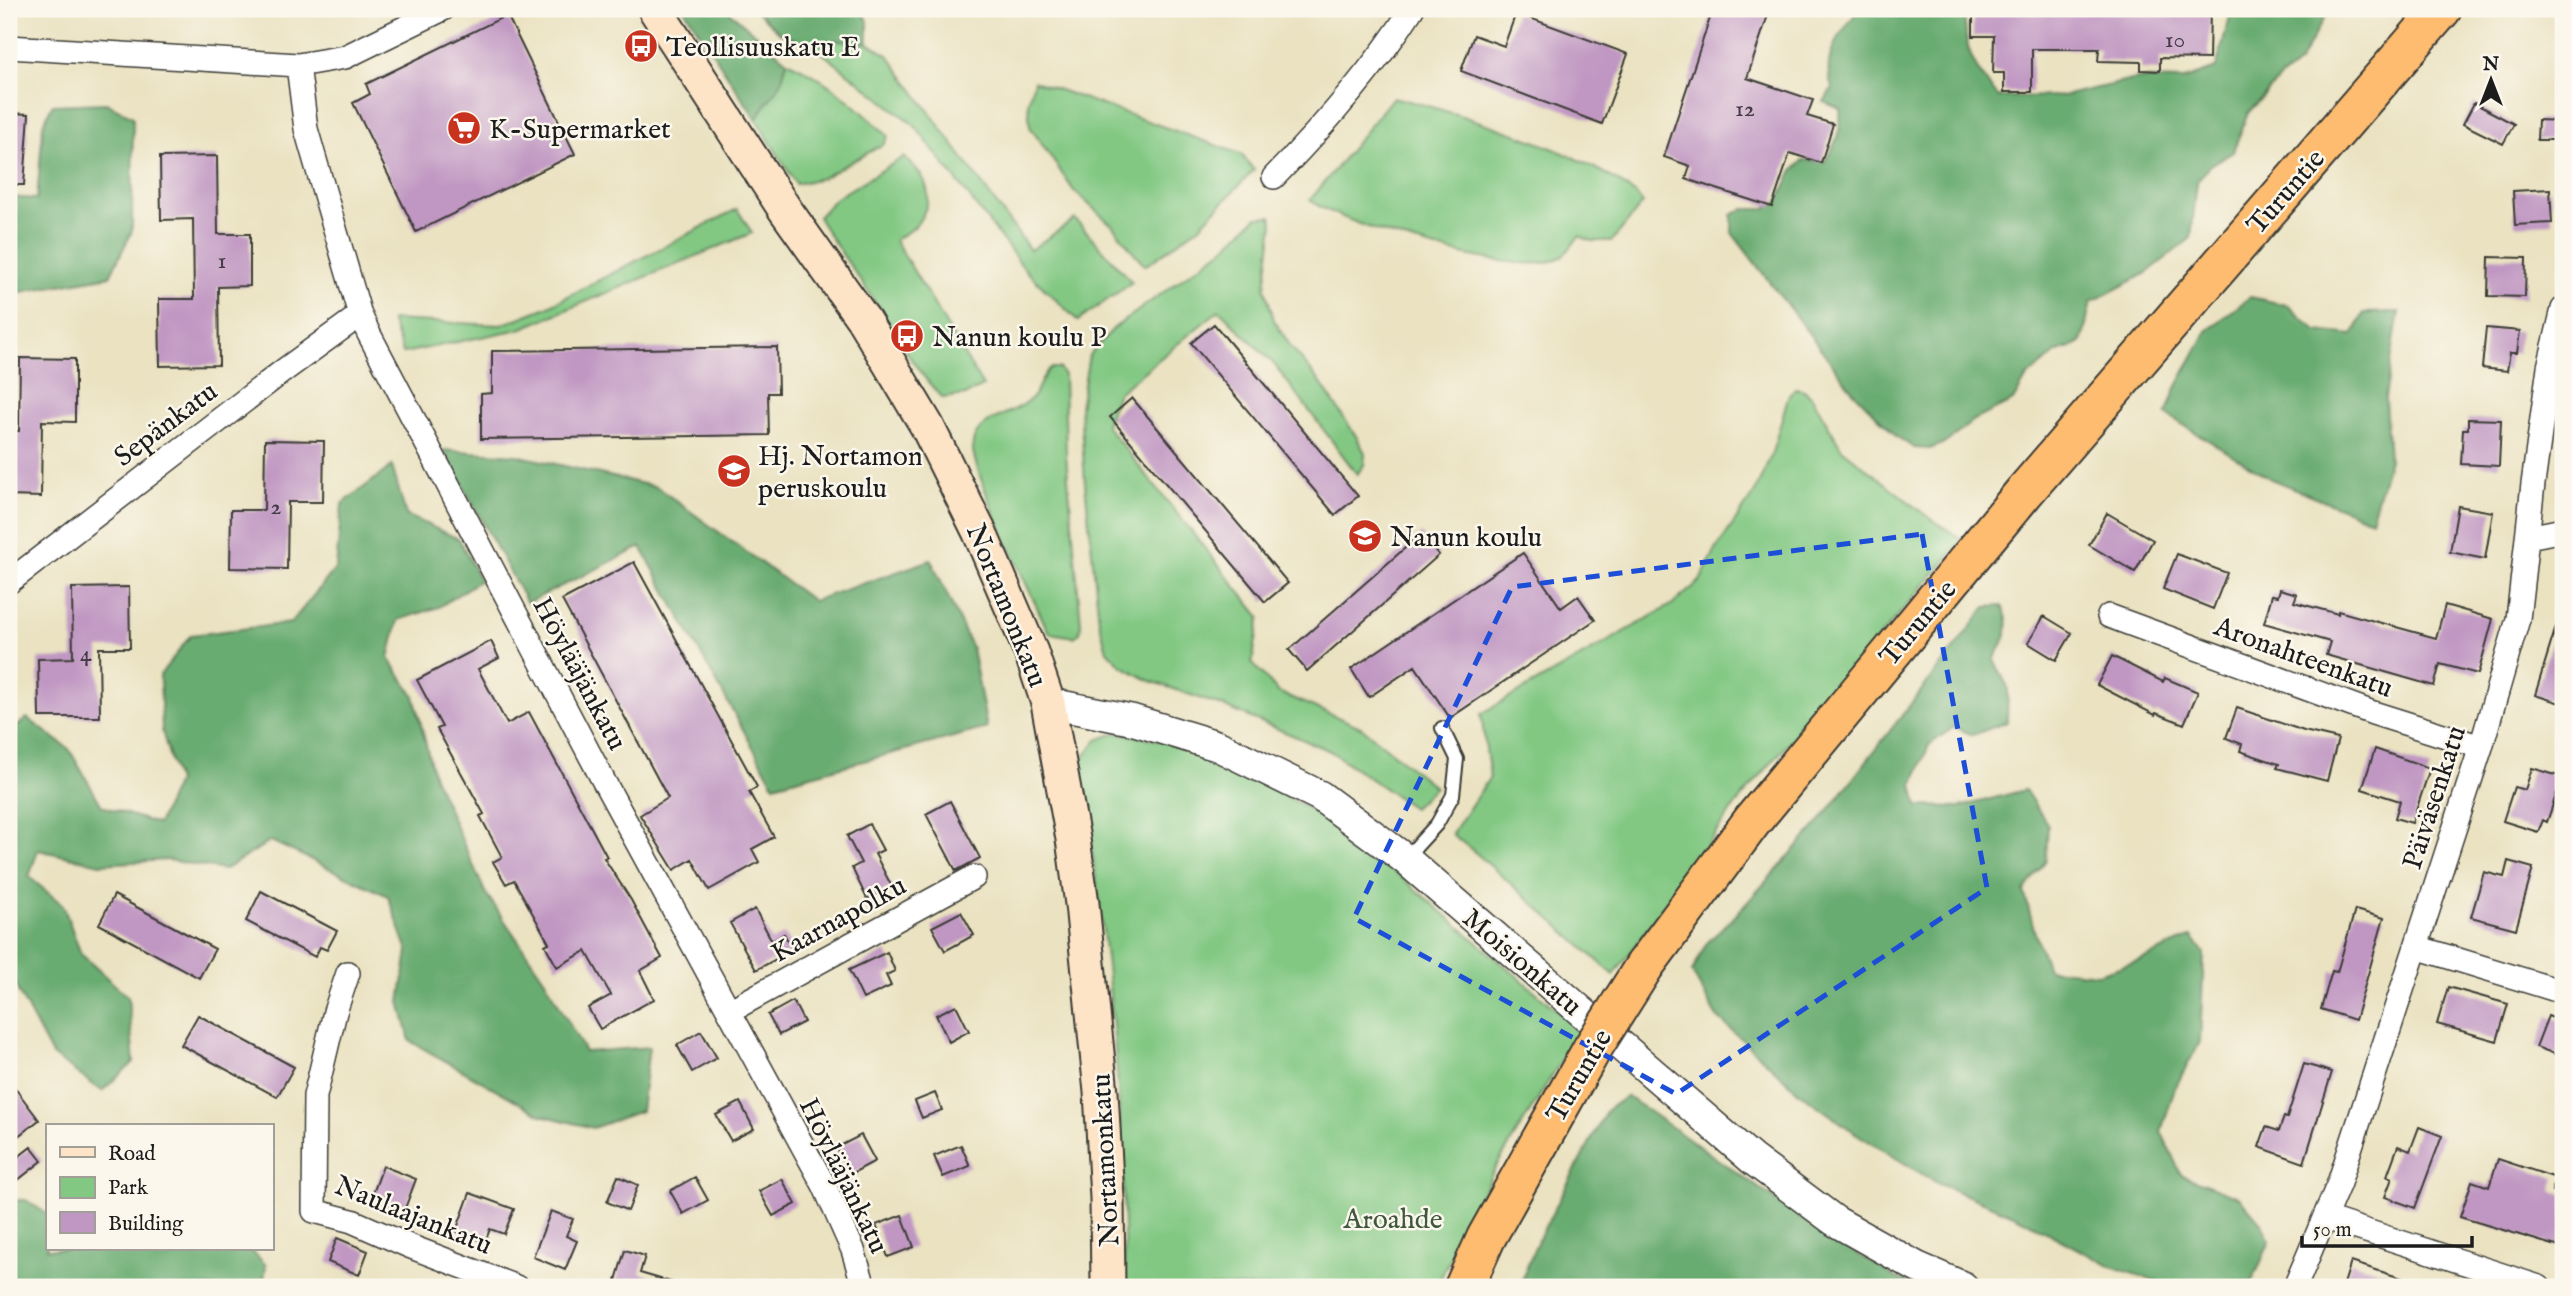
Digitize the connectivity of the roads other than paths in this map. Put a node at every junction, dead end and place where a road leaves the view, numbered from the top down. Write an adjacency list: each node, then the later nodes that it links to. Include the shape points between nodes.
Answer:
1 (443, 9): 6 (street, via 345,57)
2 (655, 9): 14 (main road, Nortamonkatu, via 784,208 863,319 927,426 979,530)
3 (1412, 9): 7 (street, via 1370,69)
4 (2442, 9): 27 (highway, Turuntie, bridge, via 2025,491 1753,820 1645,965 1592,1049 1486,1238)
5 (9, 47): 6 (street)
6 (298, 65): 9 (street, Höylääjänkatu, via 306,129)
7 (1274, 177)
8 (2563, 309): 11 (street, Päiväsenkatu, via 2549,367)
9 (360, 315): 12 (street, Sepänkatu); 22 (street, Höylääjänkatu, via 603,778)
10 (2563, 530): 11 (street)
11 (2528, 537): 16 (street, Päiväsenkatu, via 2518,619)
12 (9, 582)
13 (2109, 616): 16 (street, Aronahteenkatu)
14 (1048, 703): 17 (street, Moisionkatu, via 1133,720 1218,746 1320,796); 26 (main road, Nortamonkatu, via 1091,975 1107,1185)
15 (1442, 728): 17 (lane, via 1457,759 1453,795 1437,824)
16 (2481, 747): 19 (street, Päiväsenkatu)
17 (1405, 859): 28 (street, Moisionkatu, via 1752,1159 1835,1221)
18 (974, 877): 22 (street, Kaarnapolku)
19 (2416, 947): 21 (street); 23 (street, Päiväsenkatu)
20 (348, 973): 24 (street, Naulaajankatu, via 315,1096 314,1211 352,1221)
21 (2563, 992)
22 (731, 1010): 25 (street, Höylääjänkatu, via 824,1185)
23 (2326, 1217): 29 (street, Päiväsenkatu); 30 (street)
24 (516, 1287)
25 (864, 1287)
26 (1108, 1287)
27 (1464, 1287)
28 (1963, 1287)
29 (2295, 1287)
30 (2539, 1287)

